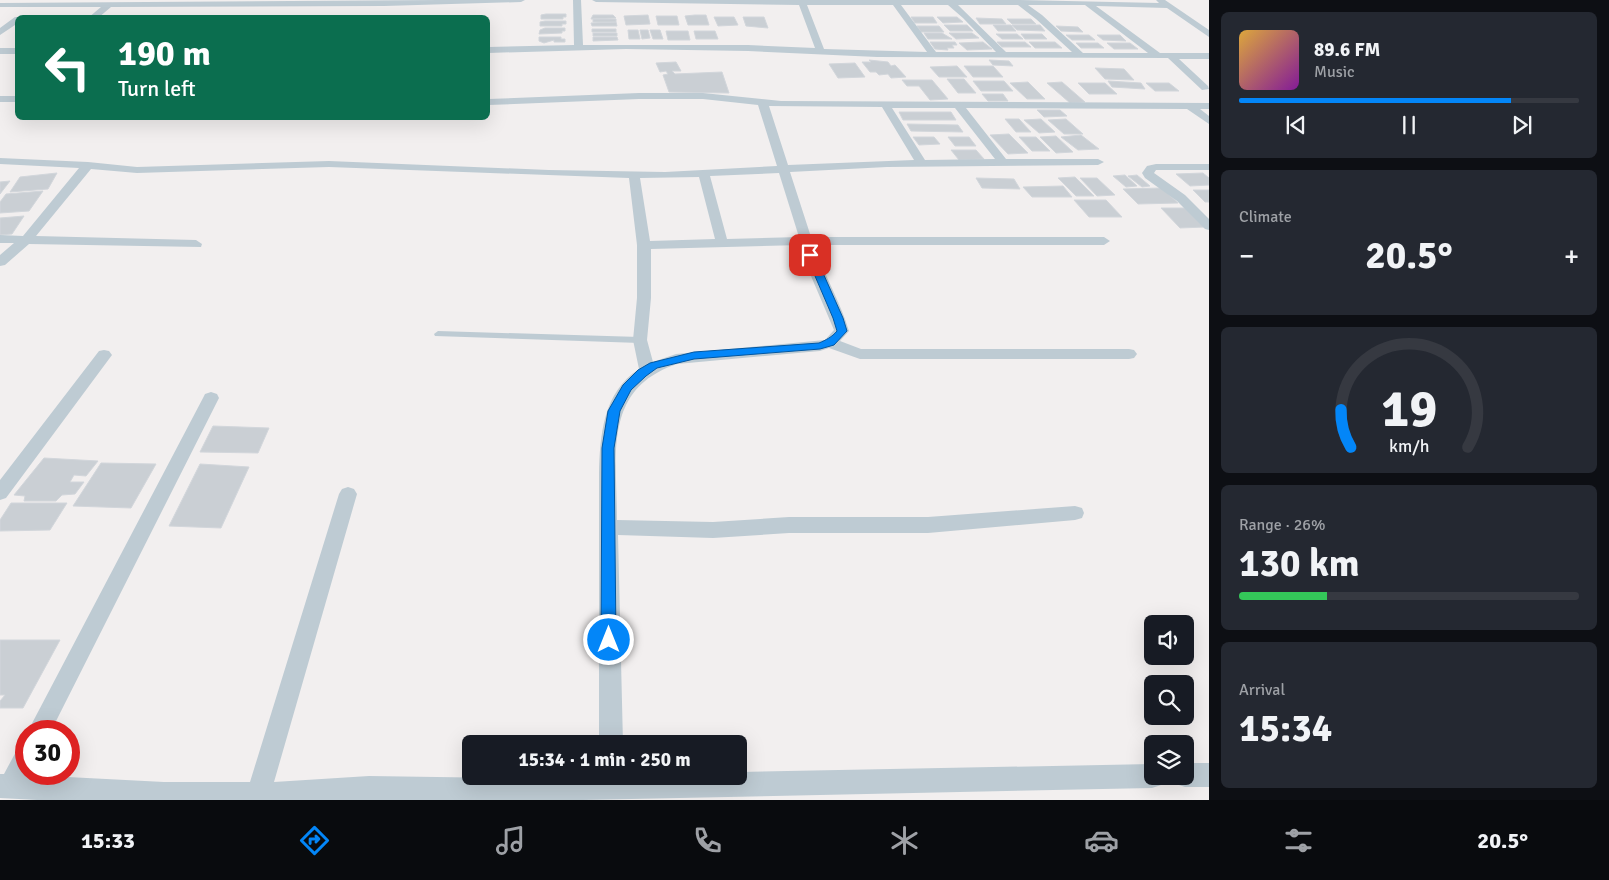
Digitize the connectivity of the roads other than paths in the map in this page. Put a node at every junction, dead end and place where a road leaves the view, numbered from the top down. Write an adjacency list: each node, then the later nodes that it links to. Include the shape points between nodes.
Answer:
1 (52, 0): 12 (street)
2 (521, 0): 8 (street, via 384,4)
3 (577, 0): 24 (street)
4 (596, 0): 9 (street)
5 (1160, 0): 16 (street)
6 (949, 2): 7 (street); 10 (street); 30 (street)
7 (1018, 2): 11 (street); 31 (street)
8 (242, 3): 14 (street); 17 (street)
9 (802, 3): 10 (street); 26 (street)
10 (896, 3): 29 (street)
11 (1086, 3): 16 (street); 32 (street)
12 (41, 4): 13 (street); 15 (street); 19 (street)
13 (110, 4): 14 (street); 20 (street)
14 (174, 4): 18 (street)
15 (0, 5)
16 (1168, 6): 23 (street)
17 (235, 10)
18 (167, 11)
19 (24, 15)
20 (96, 15)
21 (15, 21): 22 (street)
22 (0, 32)
23 (1209, 34)
24 (579, 47): 25 (street); 26 (street)
25 (490, 50)
26 (820, 50): 29 (street)
27 (0, 51): 28 (street)
28 (15, 51)
29 (933, 54): 30 (street)
30 (1003, 54): 31 (street)
31 (1080, 55): 32 (street)
32 (1157, 55): 33 (street)
33 (1170, 56): 34 (street); 35 (street)
34 (1209, 56)
35 (1208, 90)
36 (0, 99): 37 (street)
37 (15, 99)
38 (490, 102): 39 (street, via 703,96)
39 (763, 103): 40 (street); 51 (street)
40 (884, 104): 41 (street); 48 (street)
41 (958, 105): 43 (street); 46 (street)
42 (1209, 106): 43 (street)
43 (1191, 107): 44 (street)
44 (1209, 121)
45 (0, 161): 49 (street)
46 (1003, 162): 47 (street); 48 (street)
47 (1098, 162)
48 (924, 164): 51 (street)
49 (88, 165): 52 (street, via 137,170 329,164); 56 (street)
50 (1209, 167): 54 (street, via 1156,166 1148,173)
51 (783, 169): 53 (street); 57 (street)
52 (634, 174): 53 (street); 61 (street)
53 (704, 174): 59 (street)
54 (1209, 226)
55 (0, 239): 56 (street)
56 (27, 239): 60 (street); 62 (street)
57 (806, 241): 58 (street); 59 (street); 65 (street, via 842,331)
58 (1104, 241)
59 (722, 243): 61 (street)
60 (196, 244)
61 (644, 245): 64 (street)
62 (0, 262)
63 (438, 334): 64 (lane)
64 (640, 340): 68 (street)
65 (830, 342): 66 (street, via 860,354); 68 (street, via 797,349 694,356)
66 (1129, 354)
67 (104, 355): 70 (street)
68 (647, 370): 73 (street, via 627,387 614,411 608,448)
69 (212, 398): 74 (street)
70 (0, 493)
71 (348, 494): 84 (street)
72 (1075, 513): 73 (street, via 928,525 789,525 713,530)
73 (608, 527): 75 (street)
74 (45, 720)
75 (612, 735)
76 (15, 772): 82 (street)
77 (1194, 775): 78 (street)
78 (1209, 775)
79 (1144, 776): 83 (street)
80 (572, 785): 84 (street, via 504,790 369,788)
81 (633, 785): 83 (street)
82 (5, 786): 84 (street, via 164,794)
83 (685, 793)
84 (259, 794)

